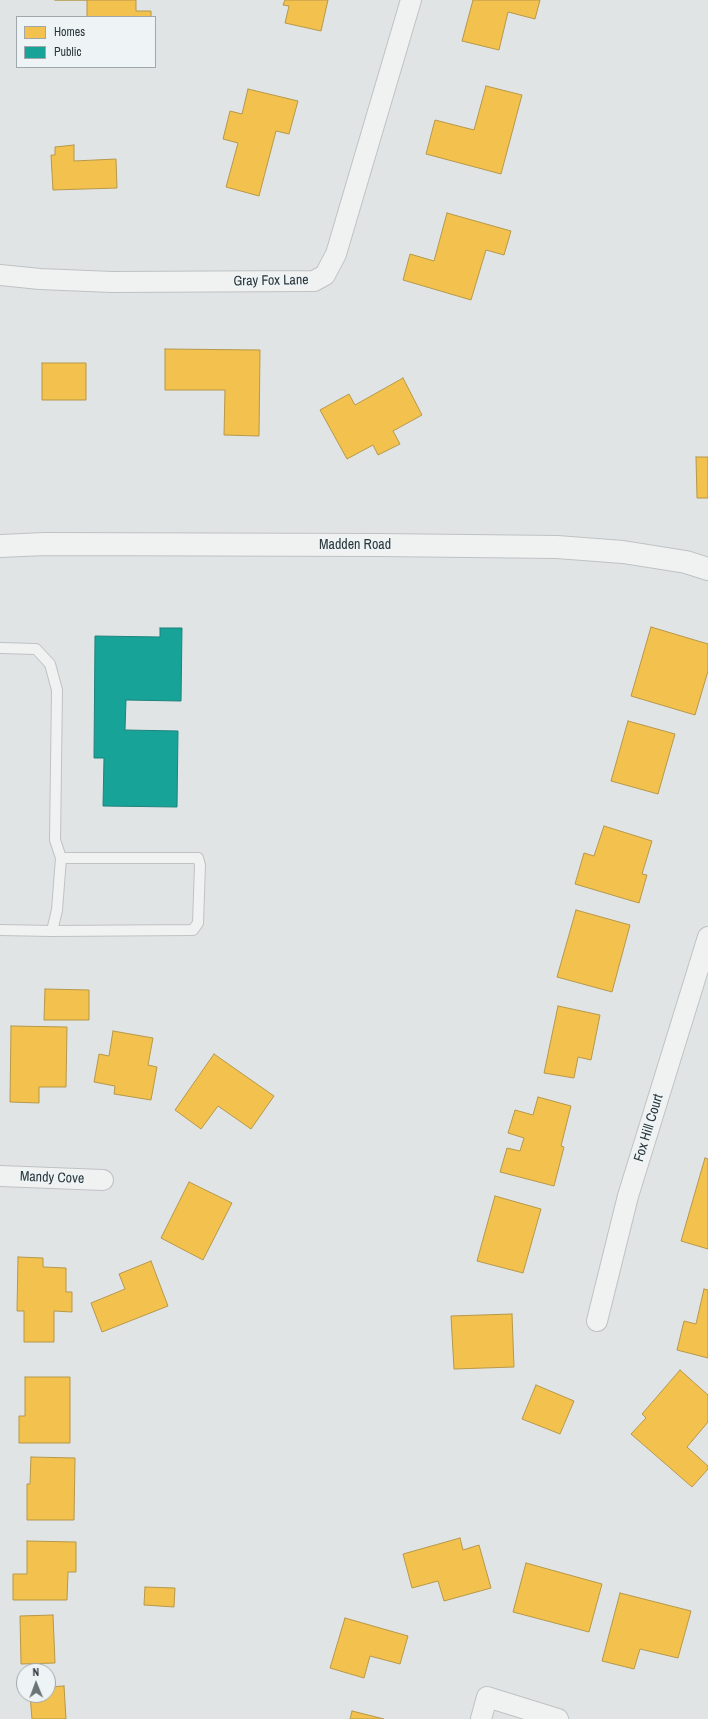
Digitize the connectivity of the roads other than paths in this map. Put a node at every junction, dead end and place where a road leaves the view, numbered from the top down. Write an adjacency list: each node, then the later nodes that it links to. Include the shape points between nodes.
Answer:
1 (411, 0): 2 (street, Gray Fox Lane, via 336,254 325,275 314,281 112,282)
2 (0, 275)
3 (0, 546): 4 (street, Madden Road, via 45,544 557,547 624,552 686,562)
4 (708, 569)
5 (0, 648): 6 (lane, via 36,649 50,664 57,690 55,840)
6 (61, 858): 8 (lane, via 57,910); 8 (lane, via 198,858 198,922 193,930)
7 (0, 930): 8 (lane)
8 (52, 931)
9 (708, 937): 12 (street, Fox Hill Court, via 628,1196)
10 (0, 1176): 11 (street, Mandy Cove)
11 (103, 1180)
12 (597, 1321)
13 (480, 1719): 14 (street, via 487,1697)
14 (558, 1719)

